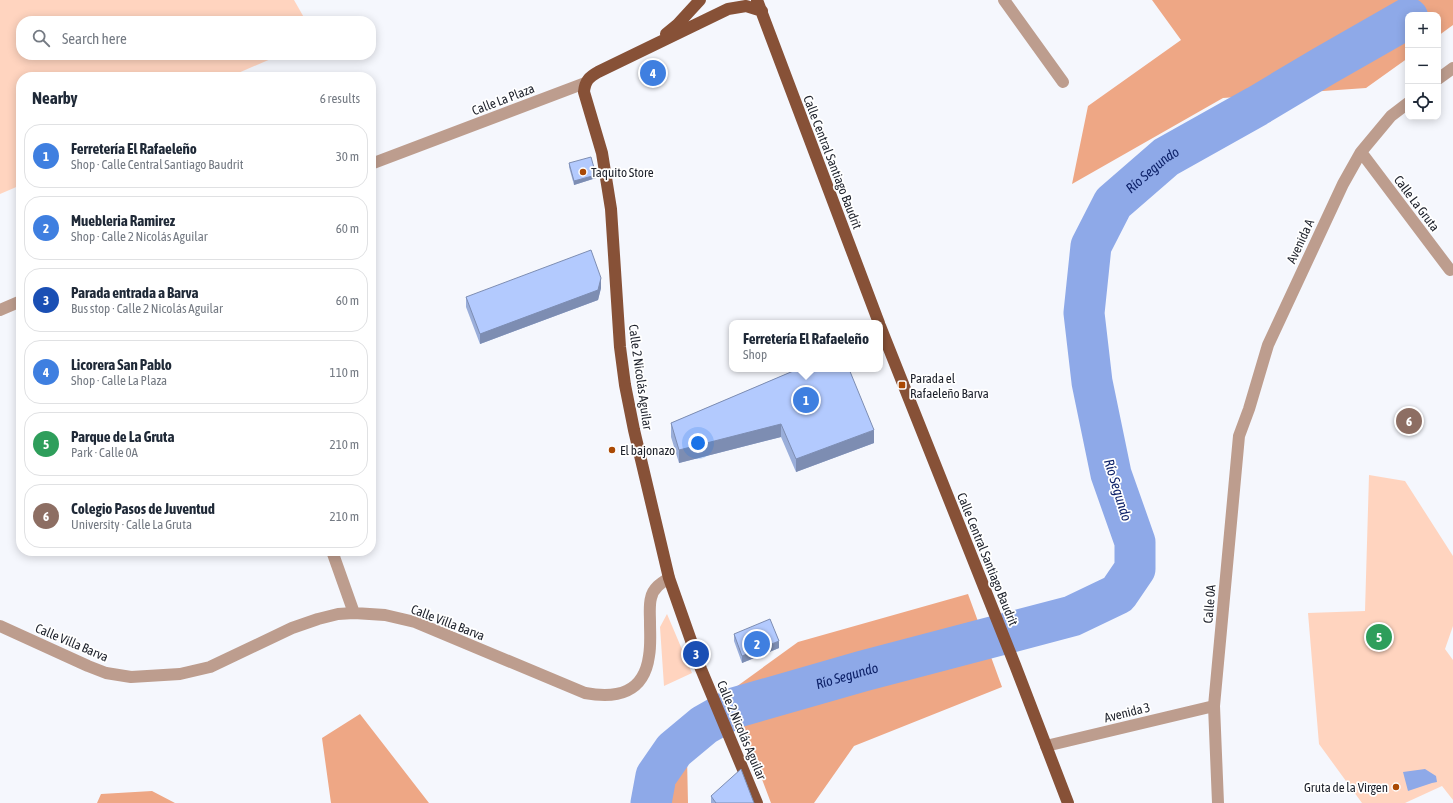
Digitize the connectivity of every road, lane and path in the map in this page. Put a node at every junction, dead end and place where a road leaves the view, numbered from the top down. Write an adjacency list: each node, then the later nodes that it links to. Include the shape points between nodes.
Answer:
1 (700, 0): 4 (main road, via 677,25)
2 (1004, 0): 7 (street)
3 (759, 5): 4 (main road, via 728,9); 15 (main road, Calle Central Santiago Baudrit)
4 (640, 52): 8 (main road, Calle La Plaza, via 589,77)
5 (1453, 68): 6 (street)
6 (1441, 77)
7 (1063, 82)
8 (585, 83): 11 (street, Calle La Plaza); 19 (main road, Calle 2 Nicolás Aguilar, via 584,92 602,153 611,209 625,385)
9 (1405, 105): 10 (street, Avenida A)
10 (1361, 152): 12 (street, Calle La Gruta); 17 (street, Avenida A, via 1343,184 1268,345)
11 (376, 162)
12 (1450, 270)
13 (16, 303): 14 (street)
14 (0, 310)
15 (878, 320)
16 (883, 334): 23 (main road, Calle Central Santiago Baudrit)
17 (1249, 409): 22 (street, Calle 0A, via 1238,436)
18 (334, 556): 20 (street)
19 (669, 578): 20 (street, Calle Villa Barva, via 658,585 651,597 649,656 640,681 631,689 602,696 586,693 415,622 385,615); 24 (main road, Calle 2 Nicolás Aguilar, via 701,669)
20 (354, 613): 21 (street, Calle Villa Barva, via 305,623 210,667 180,674 131,677 106,673)
21 (0, 626)
22 (1214, 706): 23 (street, Avenida 3); 26 (street, Calle 0A)
23 (1046, 746): 25 (main road, Calle Central Santiago Baudrit)
24 (757, 803)
25 (1068, 803)
26 (1218, 803)

